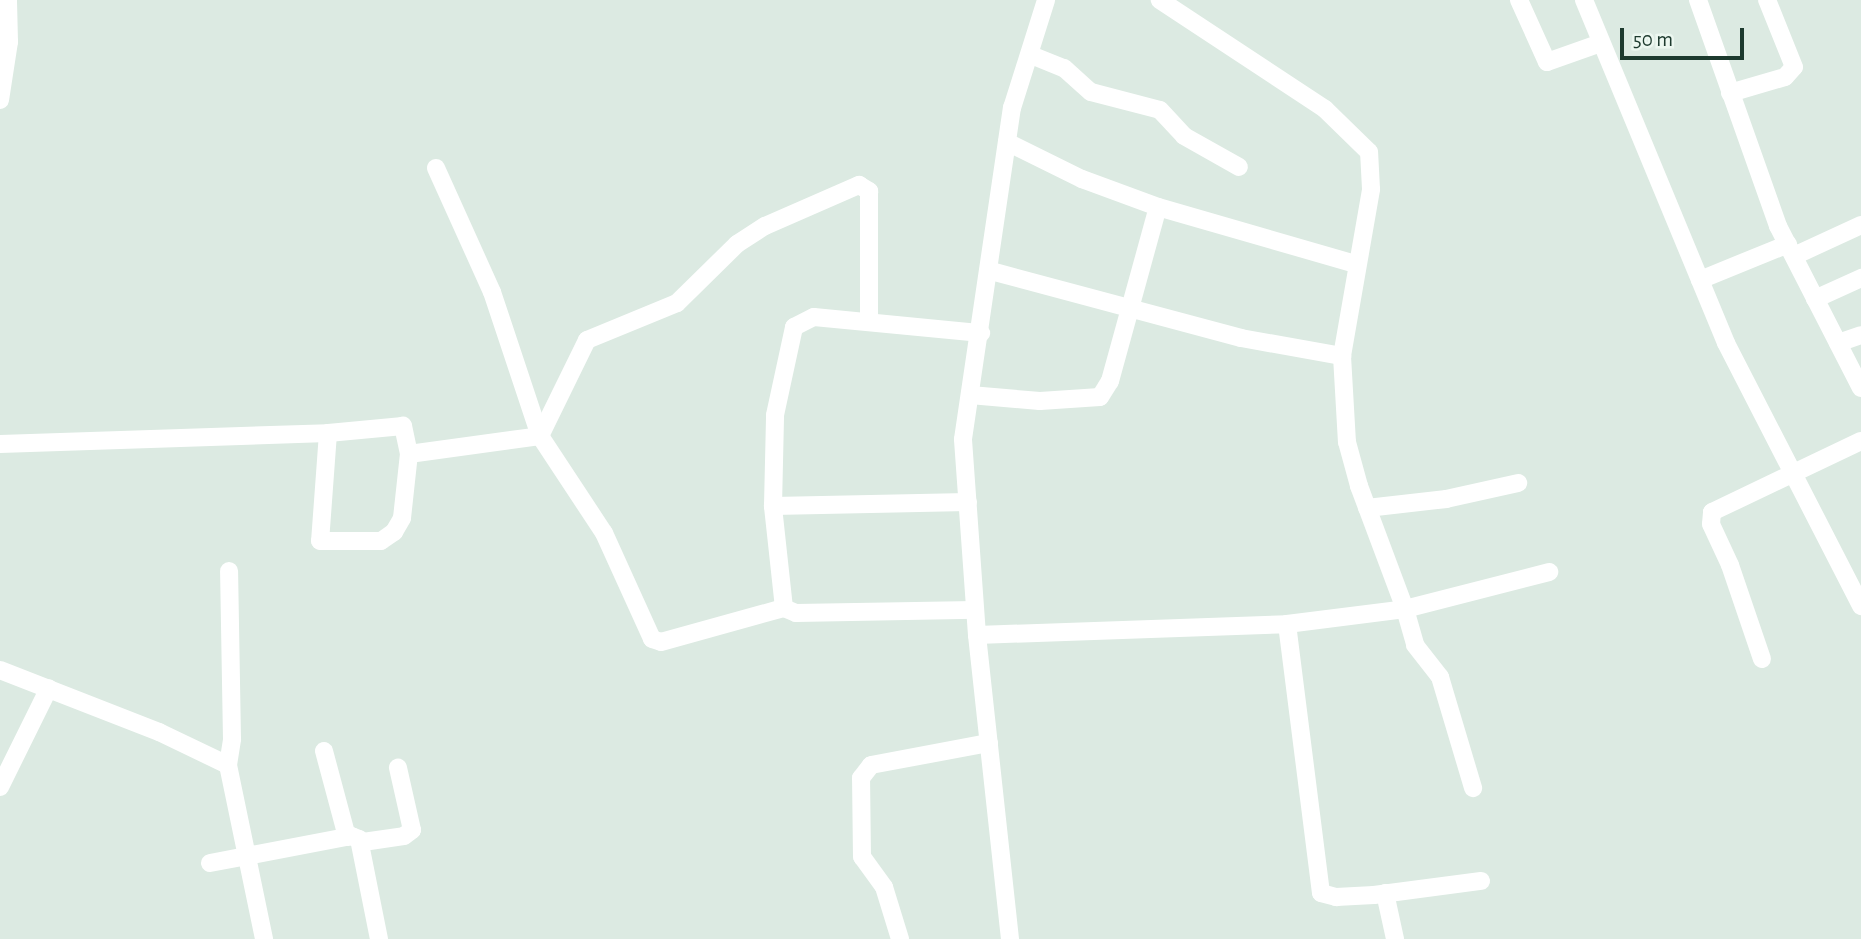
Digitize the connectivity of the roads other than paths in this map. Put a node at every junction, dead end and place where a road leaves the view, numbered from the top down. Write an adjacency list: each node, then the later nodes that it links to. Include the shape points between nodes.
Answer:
1 (8, 0): 12 (street, via 9,42)
2 (1046, 0): 10 (street)
3 (1160, 0): 8 (street)
4 (1519, 0): 9 (street, via 1547,62)
5 (1584, 0): 9 (street)
6 (1698, 0): 11 (street)
7 (1767, 0): 11 (street, via 1794,67 1785,77)
8 (1193, 7): 19 (street, via 1325,109 1369,152 1371,189)
9 (1601, 43): 22 (street)
10 (1031, 55): 13 (street, via 1012,108); 15 (street, via 1064,68 1091,92 1160,110 1184,136)
11 (1730, 93): 18 (street)
12 (0, 100)
13 (1007, 142): 16 (street, via 1082,179); 20 (street)
14 (436, 167): 34 (street, via 492,292)
15 (1239, 167)
16 (1158, 207): 19 (street); 24 (street)
17 (1861, 225): 18 (street)
18 (1791, 250): 22 (street); 23 (street)
19 (1355, 264): 29 (street)
20 (991, 271): 24 (street); 26 (street)
21 (1861, 278): 23 (street)
22 (1700, 280): 38 (street)
23 (1815, 299): 28 (street)
24 (1128, 308): 29 (street, via 1241,338); 32 (street, via 1110,381 1100,397 1040,401)
25 (869, 322): 26 (street); 34 (street, via 869,191 859,185 765,226 737,244 677,303 587,340); 41 (street, via 814,317 794,327 775,415)
26 (981, 333): 32 (street)
27 (1861, 335): 28 (street)
28 (1838, 343): 30 (street)
29 (1342, 356): 42 (street, via 1347,442)
30 (1856, 365): 31 (street)
31 (1861, 388)
32 (970, 395): 40 (street, via 963,439)
33 (328, 433): 36 (street); 37 (street, via 404,426); 37 (street, via 317,536 325,542 380,541 394,532 402,518)
34 (540, 436): 37 (street); 46 (street, via 604,533 652,639 661,642)
35 (1861, 441): 38 (street)
36 (0, 444)
37 (408, 454)
38 (1792, 472): 45 (street); 51 (street, via 1717,507 1710,517)
39 (1518, 483): 42 (street, via 1446,499)
40 (968, 502): 41 (street); 48 (street)
41 (773, 506): 46 (street)
42 (1367, 508): 47 (street)
43 (229, 571): 56 (street, via 232,739)
44 (1549, 572): 47 (street)
45 (1861, 606)
46 (785, 608): 48 (street, via 796,613)
47 (1405, 609): 49 (street); 59 (street, via 1415,645 1440,677)
48 (975, 610): 50 (street)
49 (1287, 624): 50 (street); 64 (street, via 1317,888 1336,897)
50 (977, 635): 54 (street)
51 (1762, 659)
52 (0, 670): 53 (street)
53 (50, 688): 56 (street); 58 (street)
54 (989, 743): 67 (street, via 871,765 861,778 862,856 884,887); 68 (street)
55 (324, 751): 60 (street)
56 (228, 765): 61 (street)
57 (398, 768): 60 (street, via 412,830 404,836)
58 (0, 787)
59 (1473, 788)
60 (355, 840): 61 (street); 66 (street)
61 (248, 857): 62 (street); 65 (street)
62 (209, 863)
63 (1481, 881): 64 (street)
64 (1385, 894): 69 (street)
65 (264, 939)
66 (379, 939)
67 (900, 939)
68 (1010, 939)
69 (1395, 939)

